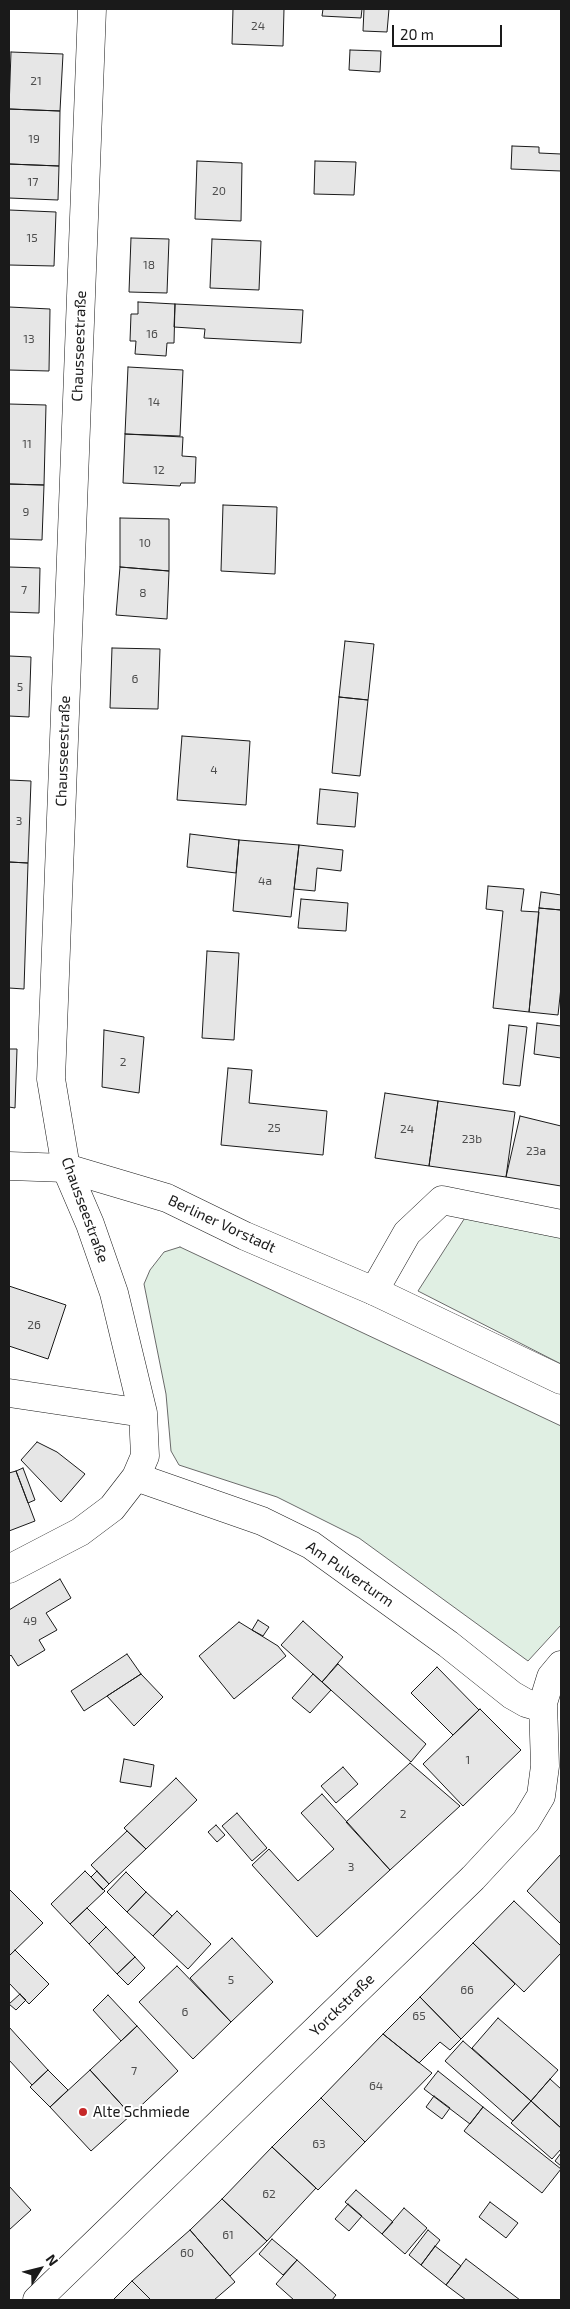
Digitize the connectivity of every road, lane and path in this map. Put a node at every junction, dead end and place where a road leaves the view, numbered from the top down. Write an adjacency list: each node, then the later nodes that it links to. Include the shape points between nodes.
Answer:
1 (92, 9): 3 (street, Chausseestraße, via 50,1079)
2 (9, 1166): 3 (street, Berliner Vorstadt)
3 (66, 1168): 5 (street, Berliner Vorstadt, via 168,1198 245,1236); 8 (street, Chausseestraße, via 114,1293)
4 (561, 1224): 5 (street, via 442,1200 407,1232)
5 (374, 1291): 6 (street, Berliner Vorstadt)
6 (561, 1380)
7 (9, 1393): 8 (street)
8 (143, 1413): 9 (street, Chausseestraße, via 145,1456)
9 (136, 1477): 10 (street, Chausseestraße, via 112,1508 80,1532); 12 (street, Am Pulverturm, via 262,1522 311,1545 448,1644 512,1695)
10 (9, 1569)
11 (561, 1666): 12 (street, Yorckstraße, via 551,1677)
12 (543, 1708): 13 (street, Yorckstraße)
13 (553, 1769): 14 (street, Yorckstraße, via 526,1821 473,1878)
14 (37, 2300)

